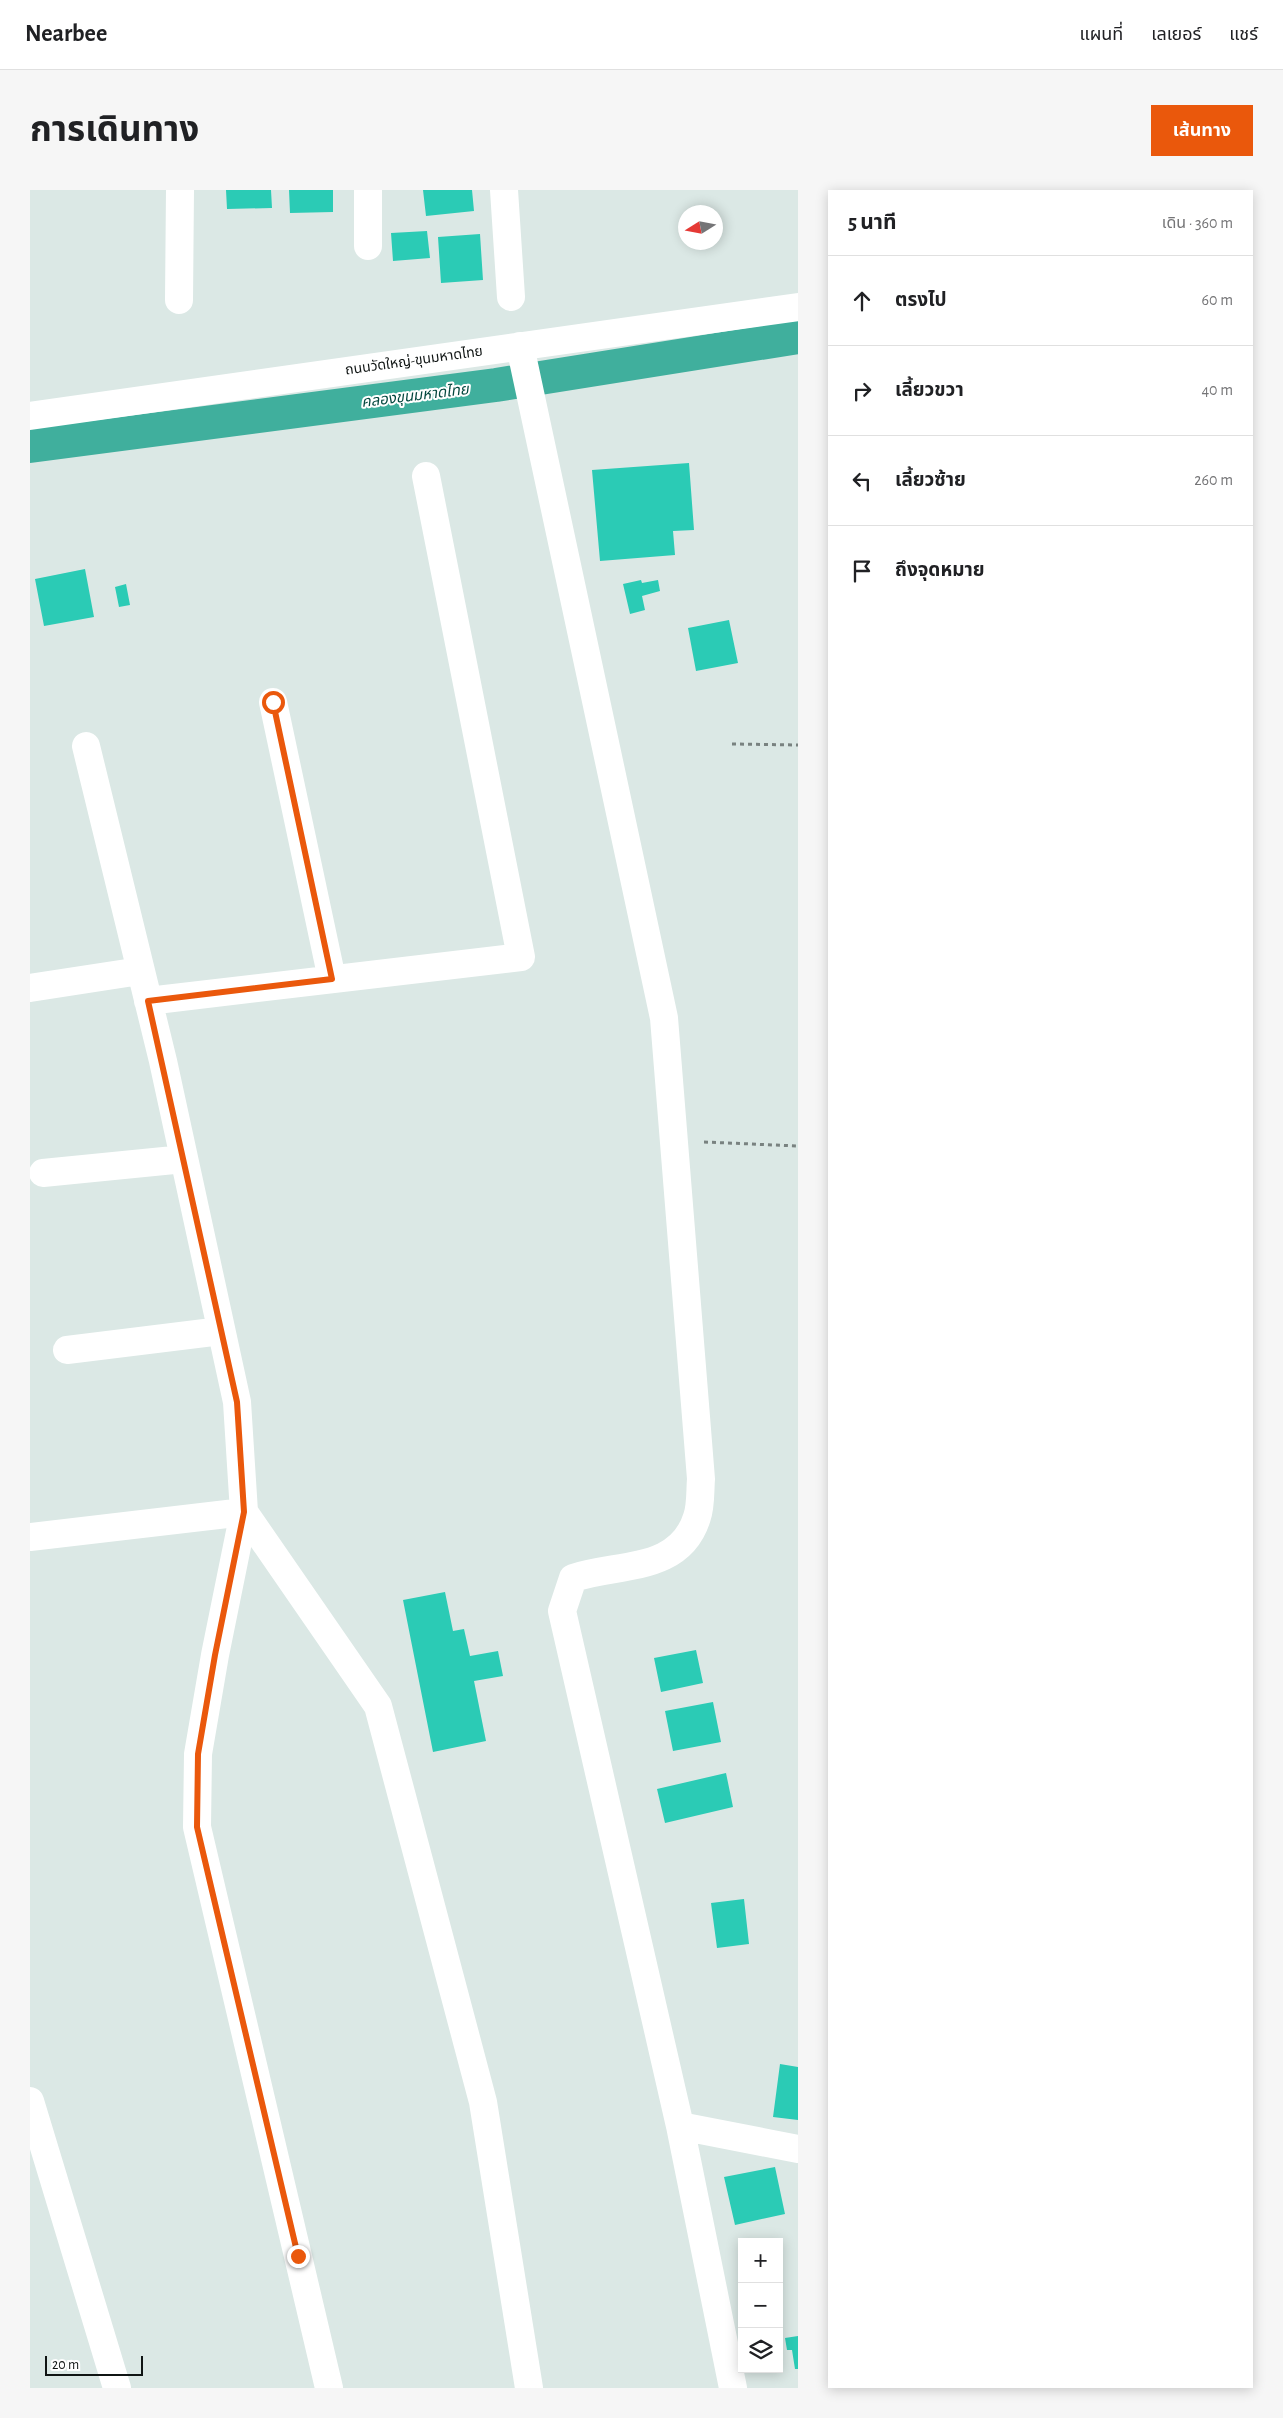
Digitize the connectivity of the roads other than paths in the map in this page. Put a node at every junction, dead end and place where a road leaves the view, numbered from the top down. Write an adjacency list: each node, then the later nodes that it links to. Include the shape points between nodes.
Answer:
1 (180, 190): 6 (street)
2 (368, 190): 4 (street)
3 (504, 190): 5 (street)
4 (368, 246)
5 (511, 297)
6 (180, 300)
7 (798, 306): 8 (street, ถนนวัดใหญ่-ขุนมหาดไทย)
8 (521, 352): 9 (street, ถนนวัดใหญ่-ขุนมหาดไทย); 24 (street, via 664,1018 701,1479 697,1517 683,1544 655,1562 573,1578 562,1611)
9 (30, 416)
10 (426, 476): 14 (street, via 521,957)
11 (273, 702): 14 (street)
12 (86, 746): 13 (street)
13 (140, 971): 15 (street); 16 (street)
14 (332, 979): 16 (street)
15 (30, 988)
16 (148, 1001): 17 (street)
17 (184, 1159): 18 (street); 19 (street)
18 (43, 1173)
19 (221, 1331): 20 (street); 21 (street, via 237,1402)
20 (66, 1350)
21 (244, 1512): 22 (street); 27 (street, via 198,1754 197,1827); 28 (street, via 378,1706 483,2102)
22 (30, 1537)
23 (30, 2101): 26 (street)
24 (680, 2126): 25 (street); 29 (street)
25 (798, 2149)
26 (117, 2388)
27 (330, 2388)
28 (528, 2388)
29 (733, 2388)

